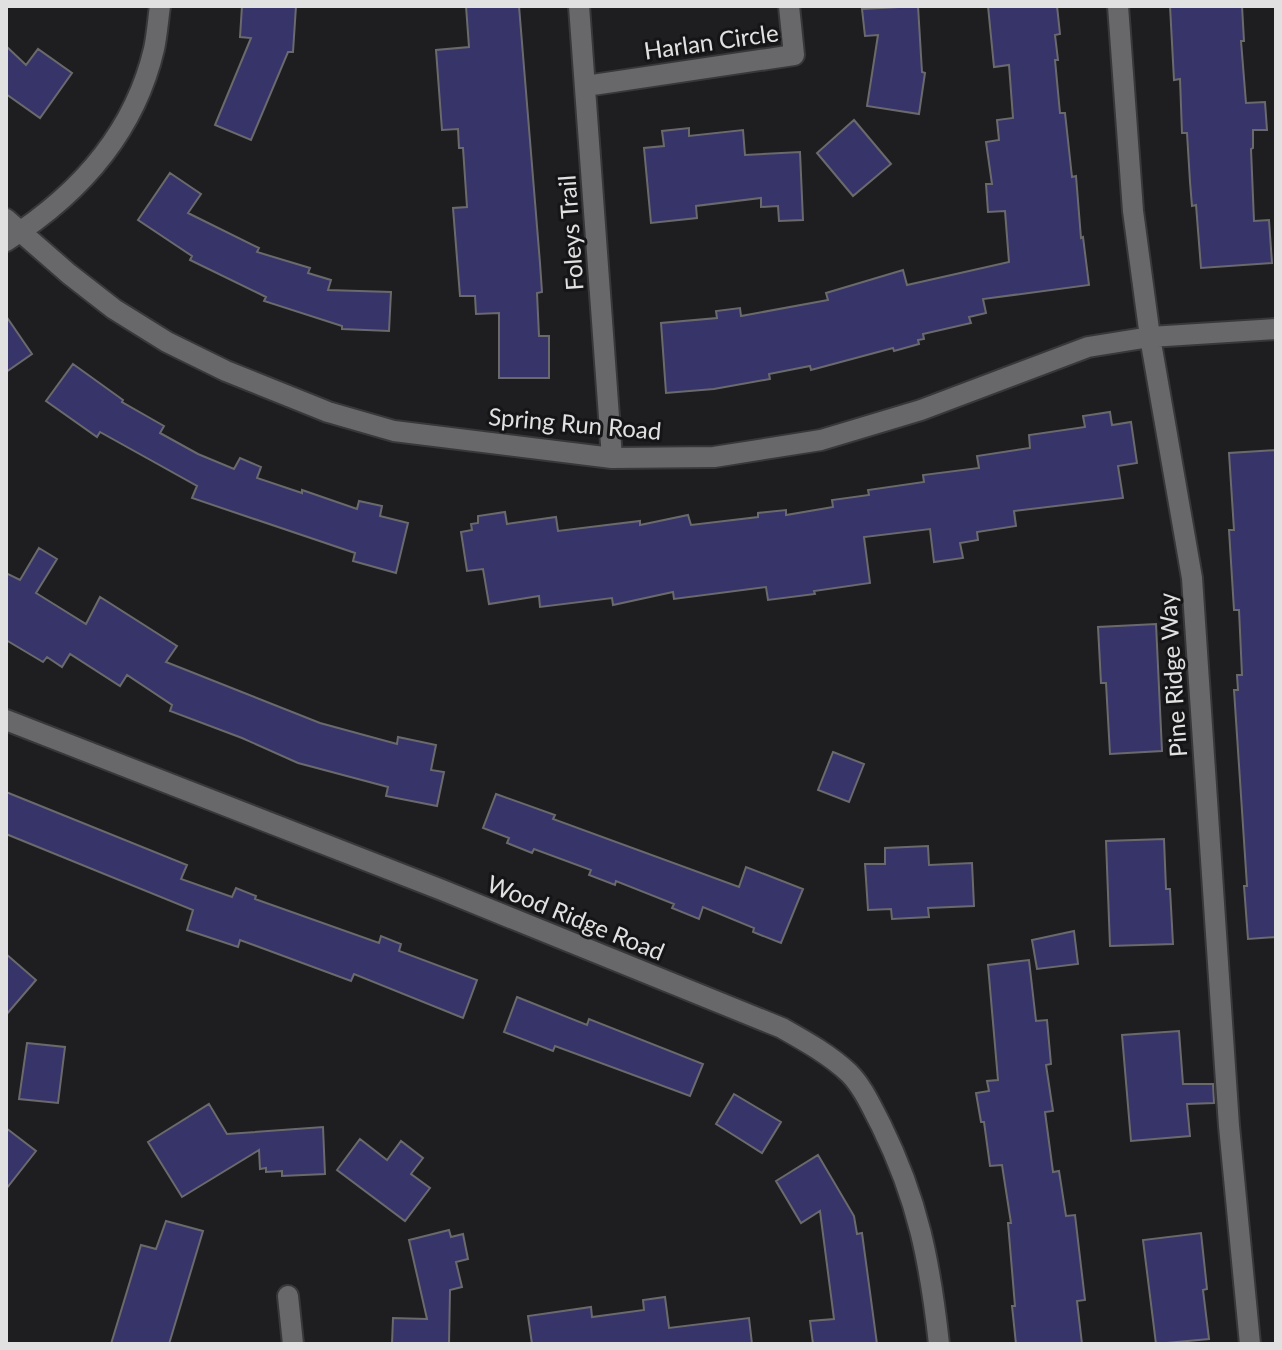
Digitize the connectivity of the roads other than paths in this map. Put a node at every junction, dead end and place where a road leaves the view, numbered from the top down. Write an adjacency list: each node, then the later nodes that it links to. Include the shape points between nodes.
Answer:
1 (160, 6): 6 (street, via 154,49 119,132 81,184 49,212)
2 (579, 6): 5 (street, Foleys Trail)
3 (789, 6): 5 (street, Harlan Circle, via 794,55)
4 (1118, 6): 8 (street, Pine Ridge Way, via 1133,211)
5 (586, 86): 9 (street, Foleys Trail)
6 (11, 231): 9 (street, Spring Run Road, via 167,342 328,412 394,431)
7 (1276, 329): 8 (street, Spring Run Road)
8 (1150, 337): 9 (street, Spring Run Road, via 1088,347 921,410 821,440 714,457); 14 (street, Pine Ridge Way, via 1192,578 1229,1126)
9 (612, 458)
10 (6, 720): 13 (street, Wood Ridge Road, via 442,890 810,1044 850,1074 900,1164 920,1221)
11 (288, 1296): 12 (street)
12 (293, 1344)
13 (939, 1344)
14 (1250, 1344)

